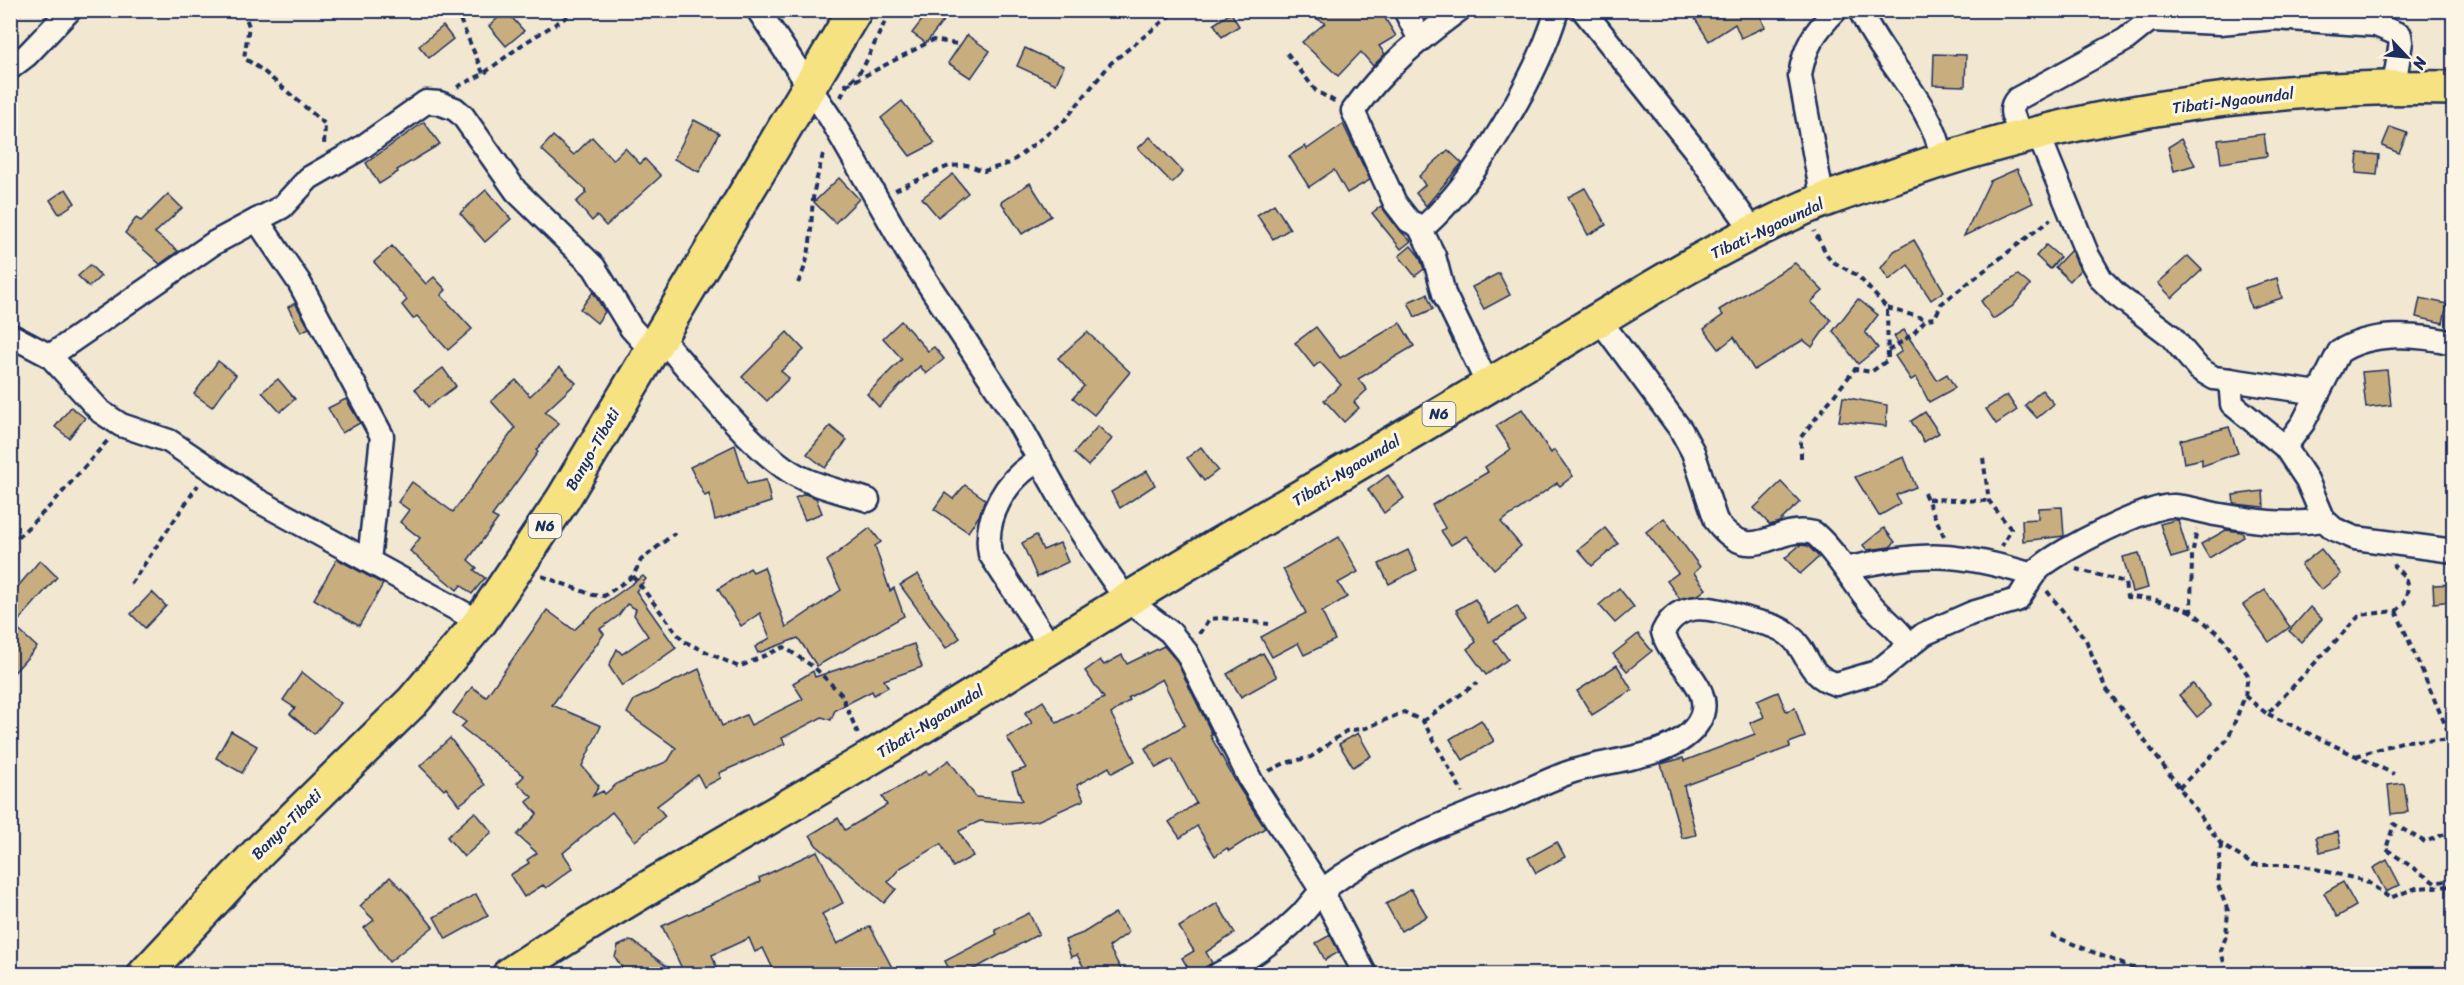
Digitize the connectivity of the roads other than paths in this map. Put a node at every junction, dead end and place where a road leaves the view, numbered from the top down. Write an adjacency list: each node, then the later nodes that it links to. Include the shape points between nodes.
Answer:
1 (70, 10): 11 (street)
2 (758, 10): 13 (street)
3 (855, 10): 13 (highway, Banyo-Tibati / N6)
4 (1406, 10): 10 (street)
5 (1459, 10): 10 (street)
6 (1557, 10): 19 (street, via 1504,122 1449,202 1429,222)
7 (1583, 10): 20 (street, via 1695,150)
8 (1836, 10): 17 (street, via 1809,41 1800,76)
9 (1860, 10): 16 (street, via 1932,122)
10 (1419, 38): 19 (street, via 1353,111 1395,203 1409,221)
11 (10, 68)
12 (2394, 86): 14 (highway, Tibati-Ngaoundal / N6); 15 (highway, Tibati-Ngaoundal / N6, via 2226,99 2101,117); 15 (street, via 2400,35 2376,25 2275,18 2220,22 2150,20 2120,43 2017,99 2011,112)
13 (808, 88): 23 (highway, Banyo-Tibati / N6); 30 (street, via 831,118 875,199)
14 (2454, 88)
15 (2030, 133): 16 (highway, Tibati-Ngaoundal / N6); 26 (street, via 2072,213 2093,268 2108,288 2170,335 2199,369 2214,378)
16 (1942, 158): 17 (highway, Tibati-Ngaoundal / N6)
17 (1813, 205): 20 (highway, Tibati-Ngaoundal / N6)
18 (256, 219): 23 (street, via 282,207 304,182 426,102 439,103 463,116 516,191 594,267 631,328); 25 (street, via 214,243); 34 (street, via 299,282 382,436)
19 (1419, 226): 27 (street, via 1434,256 1454,318)
20 (1754, 232): 21 (highway, Tibati-Ngaoundal / N6, via 1696,261)
21 (1599, 319): 27 (highway, Tibati-Ngaoundal / N6); 36 (street, via 1681,430 1723,530 1752,544 1794,531 1814,533)
22 (10, 335): 25 (street)
23 (655, 343): 31 (street, via 784,466 802,478); 38 (highway, Banyo-Tibati / N6, via 563,499)
24 (2454, 343): 28 (street, via 2400,336 2349,345 2339,352)
25 (50, 356): 34 (street, via 101,412 121,425 169,441 257,500)
26 (2230, 380): 28 (street); 29 (street, via 2232,404)
27 (1488, 385): 37 (highway, Tibati-Ngaoundal / N6)
28 (2318, 393): 29 (street)
29 (2285, 447): 32 (street, via 2307,480)
30 (1040, 460): 37 (street, via 1069,513); 40 (street, via 1027,467 996,505 988,541 990,554)
31 (868, 501)
32 (2324, 520): 33 (street, via 2343,534); 35 (street, via 2292,525 2174,506 2155,509 2097,534)
33 (2454, 551)
34 (369, 561): 38 (street)
35 (2040, 568): 36 (street, via 1952,556 1900,557); 39 (street, via 2017,600 1972,613)
36 (1846, 569): 39 (street, via 1870,603)
37 (1126, 599): 40 (highway, Tibati-Ngaoundal / N6); 41 (street, via 1170,632 1187,652 1251,781)
38 (480, 622): 42 (highway, Banyo-Tibati / N6, via 413,700 265,845)
39 (1908, 644): 41 (street, via 1869,676 1836,684 1815,675 1799,646 1776,626 1715,608 1690,609 1663,632 1703,699 1703,711 1689,734 1672,746 1565,774 1437,824 1383,851)
40 (1050, 646): 43 (highway, Tibati-Ngaoundal / N6, via 869,759 590,921)
41 (1322, 891): 44 (street, via 1277,938); 45 (street)
42 (145, 973)
43 (510, 975)
44 (1219, 975)
45 (1365, 975)

